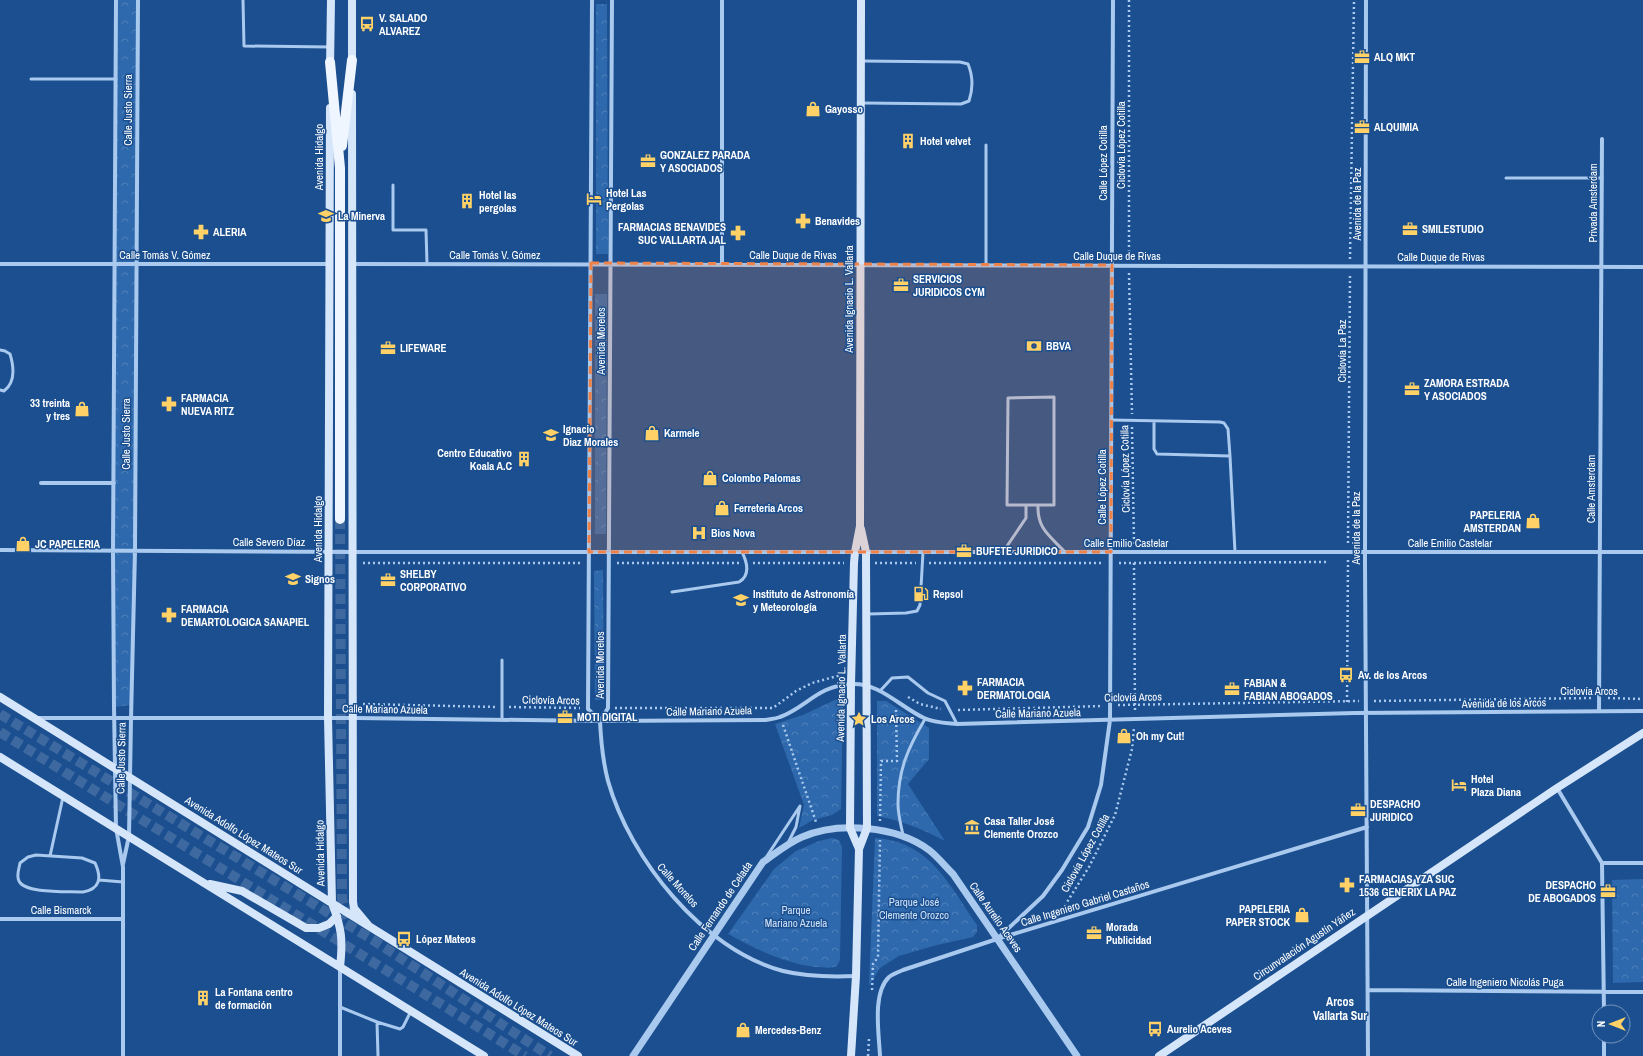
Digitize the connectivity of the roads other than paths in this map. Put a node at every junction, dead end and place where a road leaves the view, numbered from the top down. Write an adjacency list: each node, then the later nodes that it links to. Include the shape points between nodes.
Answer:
1 (116, 0): 17 (street, Calle Justo Sierra)
2 (138, 0): 29 (street, Calle Justo Sierra)
3 (243, 0): 12 (lane, via 244,46)
4 (331, 0): 12 (main road, Avenida Hidalgo)
5 (352, 0): 13 (main road)
6 (592, 0): 25 (street, Avenida Morelos)
7 (612, 0): 26 (street, Avenida Morelos)
8 (722, 0): 33 (street)
9 (861, 0): 14 (main road, Avenida Ignacio L. Vallarta)
10 (1113, 0): 36 (street, Calle López Cotilla)
11 (1366, 0): 37 (street, Avenida de la Paz)
12 (330, 46): 15 (main road, Avenida Hidalgo)
13 (352, 60): 21 (main road); 31 (main road)
14 (861, 61): 18 (main road, Avenida Ignacio L. Vallarta); 18 (lane, via 968,64 972,93 969,102 961,104)
15 (330, 62): 21 (main road); 30 (main road, Avenida Hidalgo)
16 (30, 78): 17 (lane)
17 (116, 79): 28 (street, Calle Justo Sierra)
18 (861, 103): 34 (main road, Avenida Ignacio L. Vallarta)
19 (1602, 139): 23 (street, Privada Amsterdam)
20 (986, 145): 35 (lane)
21 (340, 168): 49 (main road)
22 (1506, 178): 23 (lane)
23 (1602, 178): 38 (street, Privada Amsterdam)
24 (393, 185): 32 (lane, via 393,230 426,230)
25 (591, 263): 26 (street, Calle Duque de Rivas); 32 (street, Calle Tomás V. Gómez); 56 (street, Avenida Morelos)
26 (611, 263): 33 (street, Calle Duque de Rivas); 57 (street, Avenida Morelos)
27 (0, 264): 28 (street, Calle Tomás V. Gómez)
28 (115, 264): 29 (street, Calle Tomás V. Gómez); 46 (street, Calle Justo Sierra)
29 (136, 264): 30 (street, Calle Tomás V. Gómez); 53 (street, Calle Justo Sierra)
30 (330, 264): 54 (main road, Avenida Hidalgo)
31 (352, 264): 32 (street, Calle Tomás V. Gómez); 55 (main road)
32 (427, 264)
33 (722, 264): 34 (street, Calle Duque de Rivas)
34 (860, 264): 35 (street, Calle Duque de Rivas); 50 (main road, Avenida Ignacio L. Vallarta)
35 (986, 264): 36 (street, Calle Duque de Rivas)
36 (1112, 265): 37 (street, Calle Duque de Rivas); 42 (street, Calle López Cotilla)
37 (1366, 266): 38 (street, Calle Duque de Rivas); 66 (street, Avenida de la Paz)
38 (1601, 266): 39 (street, Calle Duque de Rivas); 67 (street, Calle Amsterdam)
39 (1643, 267)
40 (0, 350): 41 (lane, via 10,354 13,379 10,386)
41 (0, 390)
42 (1111, 420): 43 (lane); 64 (street, Calle López Cotilla)
43 (1154, 421): 44 (lane, via 1224,423 1228,429); 44 (lane, via 1154,449 1157,454)
44 (1230, 456): 65 (lane)
45 (41, 483): 46 (street)
46 (114, 483): 52 (street, Calle Justo Sierra)
47 (1026, 506): 48 (lane); 48 (lane, via 1007,505 1008,398 1054,397 1054,506); 62 (lane, via 1026,518)
48 (1038, 506): 63 (lane, via 1037,517 1042,527)
49 (340, 519)
50 (860, 526): 59 (main road, Avenida Ignacio L. Vallarta); 60 (main road, Avenida Ignacio L. Vallarta)
51 (0, 550): 52 (street, Calle Severo Díaz)
52 (113, 551): 53 (street, Calle Severo Díaz); 82 (street, Calle Justo Sierra)
53 (135, 551): 54 (street, Calle Severo Díaz); 83 (street, Calle Justo Sierra)
54 (328, 552): 55 (street, Calle Severo Díaz); 80 (main road, Avenida Hidalgo)
55 (353, 552): 56 (street, Calle Severo Díaz); 81 (main road)
56 (589, 552): 57 (street, Calle Severo Díaz); 87 (street, Avenida Morelos, via 588,709)
57 (609, 552): 58 (street, Calle Emilio Castelar); 87 (street, Avenida Morelos, via 608,708)
58 (742, 552): 59 (street, Calle Emilio Castelar); 69 (lane, via 747,573 739,582)
59 (855, 552): 60 (street, Calle Emilio Castelar); 72 (main road, Avenida Ignacio L. Vallarta)
60 (866, 552): 61 (street, Calle Emilio Castelar); 70 (main road, Avenida Ignacio L. Vallarta)
61 (923, 552): 62 (street, Calle Emilio Castelar); 70 (lane, via 920,605 917,611)
62 (1003, 552): 63 (street, Calle Emilio Castelar)
63 (1065, 552): 64 (street, Calle Emilio Castelar)
64 (1110, 552): 65 (street, Calle Emilio Castelar); 86 (street, Calle López Cotilla)
65 (1235, 552): 66 (street, Calle Emilio Castelar)
66 (1365, 552): 67 (street, Calle Emilio Castelar); 78 (street, Avenida de la Paz)
67 (1599, 552): 68 (street, Calle Emilio Castelar); 76 (street, Calle Amsterdam)
68 (1643, 552)
69 (672, 592)
70 (866, 614): 73 (main road, Avenida Ignacio L. Vallarta)
71 (502, 660): 85 (lane)
72 (851, 684): 73 (street, Calle Mariano Azuela); 87 (street, Calle Mariano Azuela, via 825,690 780,717 765,720); 97 (main road, Avenida Ignacio L. Vallarta)
73 (866, 685): 74 (street, Calle Mariano Azuela); 98 (main road, Avenida Ignacio L. Vallarta)
74 (880, 691): 84 (street, Calle Mariano Azuela); 88 (lane, via 892,678 908,677 928,693 945,701)
75 (0, 697): 79 (main road, Avenida Adolfo López Mateos Sur)
76 (1599, 711): 77 (street, Avenida de los Arcos); 78 (street, Avenida de los Arcos)
77 (1643, 711)
78 (1366, 713): 86 (street, Calle Mariano Azuela); 95 (street, Avenida de la Paz)
79 (34, 718): 82 (street, Calle Mariano Azuela); 91 (main road, Avenida Adolfo López Mateos Sur)
80 (328, 718): 81 (street, Calle Mariano Azuela); 83 (street, Calle Mariano Azuela); 111 (main road, Avenida Hidalgo)
81 (353, 718): 85 (street, Calle Mariano Azuela); 116 (main road, via 353,902 354,908)
82 (114, 719): 83 (street, Calle Mariano Azuela); 91 (street, Calle Justo Sierra)
83 (130, 719): 92 (street, Calle Justo Sierra)
84 (925, 719): 88 (street, Calle Mariano Azuela); 99 (lane, via 910,746 900,775 898,805)
85 (502, 720): 87 (street, Calle Mariano Azuela)
86 (1110, 720): 88 (street, Calle Mariano Azuela); 118 (street, Calle López Cotilla, via 1101,785 1088,827 1043,896)
87 (600, 721): 117 (street, Calle Morelos, via 608,781 631,838 666,888)
88 (957, 724)
89 (1643, 732): 93 (main road, Circunvalación Agustín Yáñez)
90 (0, 757): 94 (main road)
91 (115, 769): 92 (main road, Avenida Adolfo López Mateos Sur); 96 (street, Calle Justo Sierra)
92 (130, 778): 100 (street, Calle Justo Sierra); 111 (main road, Avenida Adolfo López Mateos Sur)
93 (1558, 788): 105 (street); 112 (main road, Circunvalación Agustín Yáñez)
94 (63, 795): 96 (main road); 103 (lane)
95 (1367, 827): 112 (street, Avenida de la Paz); 118 (street, Calle Ingeniero Gabriel Castaños)
96 (116, 828): 100 (main road); 107 (street, Calle Justo Sierra)
97 (850, 828): 98 (street, Calle Fernando de Celada); 101 (street, Calle Fernando de Celada, via 819,831); 102 (main road, Avenida Ignacio L. Vallarta)
98 (867, 828): 99 (street, Calle Aurelio Aceves); 102 (main road, Avenida Ignacio L. Vallarta)
99 (903, 835): 118 (street, Calle Aurelio Aceves, via 929,850 953,874)
100 (129, 836): 107 (street, Calle Justo Sierra); 110 (main road)
101 (786, 845): 104 (street, Calle Fernando de Celada); 104 (lane, via 796,827 800,806)
102 (859, 849): 120 (main road, Avenida Ignacio L. Vallarta)
103 (50, 856): 108 (lane, via 82,858 95,863 99,871); 108 (lane, via 36,855 20,863 19,881 23,887 32,890 83,892 97,886)
104 (763, 862): 117 (street, Calle Fernando de Celada)
105 (1602, 863): 106 (street); 122 (street)
106 (1643, 863)
107 (123, 867): 109 (street, Calle Justo Sierra)
108 (99, 880): 109 (lane)
109 (123, 882): 115 (street, Calle Justo Sierra)
110 (204, 883): 113 (main road, via 242,891 306,928 319,928 329,924); 119 (main road)
111 (332, 903): 113 (main road, Avenida Hidalgo); 116 (main road, Avenida Adolfo López Mateos Sur)
112 (1367, 915): 121 (street, Avenida de la Paz); 138 (main road, Circunvalación Agustín Yáñez)
113 (337, 916): 119 (main road, Avenida Hidalgo, via 343,938)
114 (0, 919): 115 (street, Calle Bismarck)
115 (123, 919): 129 (street, Calle Justo Sierra)
116 (368, 926): 133 (main road, Avenida Adolfo López Mateos Sur)
117 (714, 935): 120 (street, Calle Morelos, via 735,951 782,971 826,977); 134 (street, Calle Fernando de Celada)
118 (997, 939): 136 (street, Calle Ingeniero Gabriel Castaños, via 890,976 882,986 879,1002); 137 (street, Calle Aurelio Aceves)
119 (340, 967): 125 (street, Avenida Hidalgo); 126 (main road)
120 (856, 976): 135 (main road, Avenida Ignacio L. Vallarta)
121 (1368, 990): 122 (street, Calle Ingeniero Nicolás Puga); 139 (street, Avenida de la Paz)
122 (1604, 992): 123 (street, Calle Ingeniero Nicolás Puga); 124 (street)
123 (1643, 992)
124 (1604, 1004)
125 (340, 1007): 127 (lane); 130 (street, Avenida Hidalgo)
126 (411, 1011): 127 (lane, via 400,1029); 132 (main road)
127 (377, 1022): 131 (lane)
128 (1604, 1044): 140 (street)
129 (123, 1056)
130 (340, 1056)
131 (378, 1056)
132 (484, 1056)
133 (578, 1056)
134 (633, 1056)
135 (851, 1056)
136 (880, 1056)
137 (1077, 1056)
138 (1159, 1056)
139 (1368, 1056)
140 (1604, 1056)

